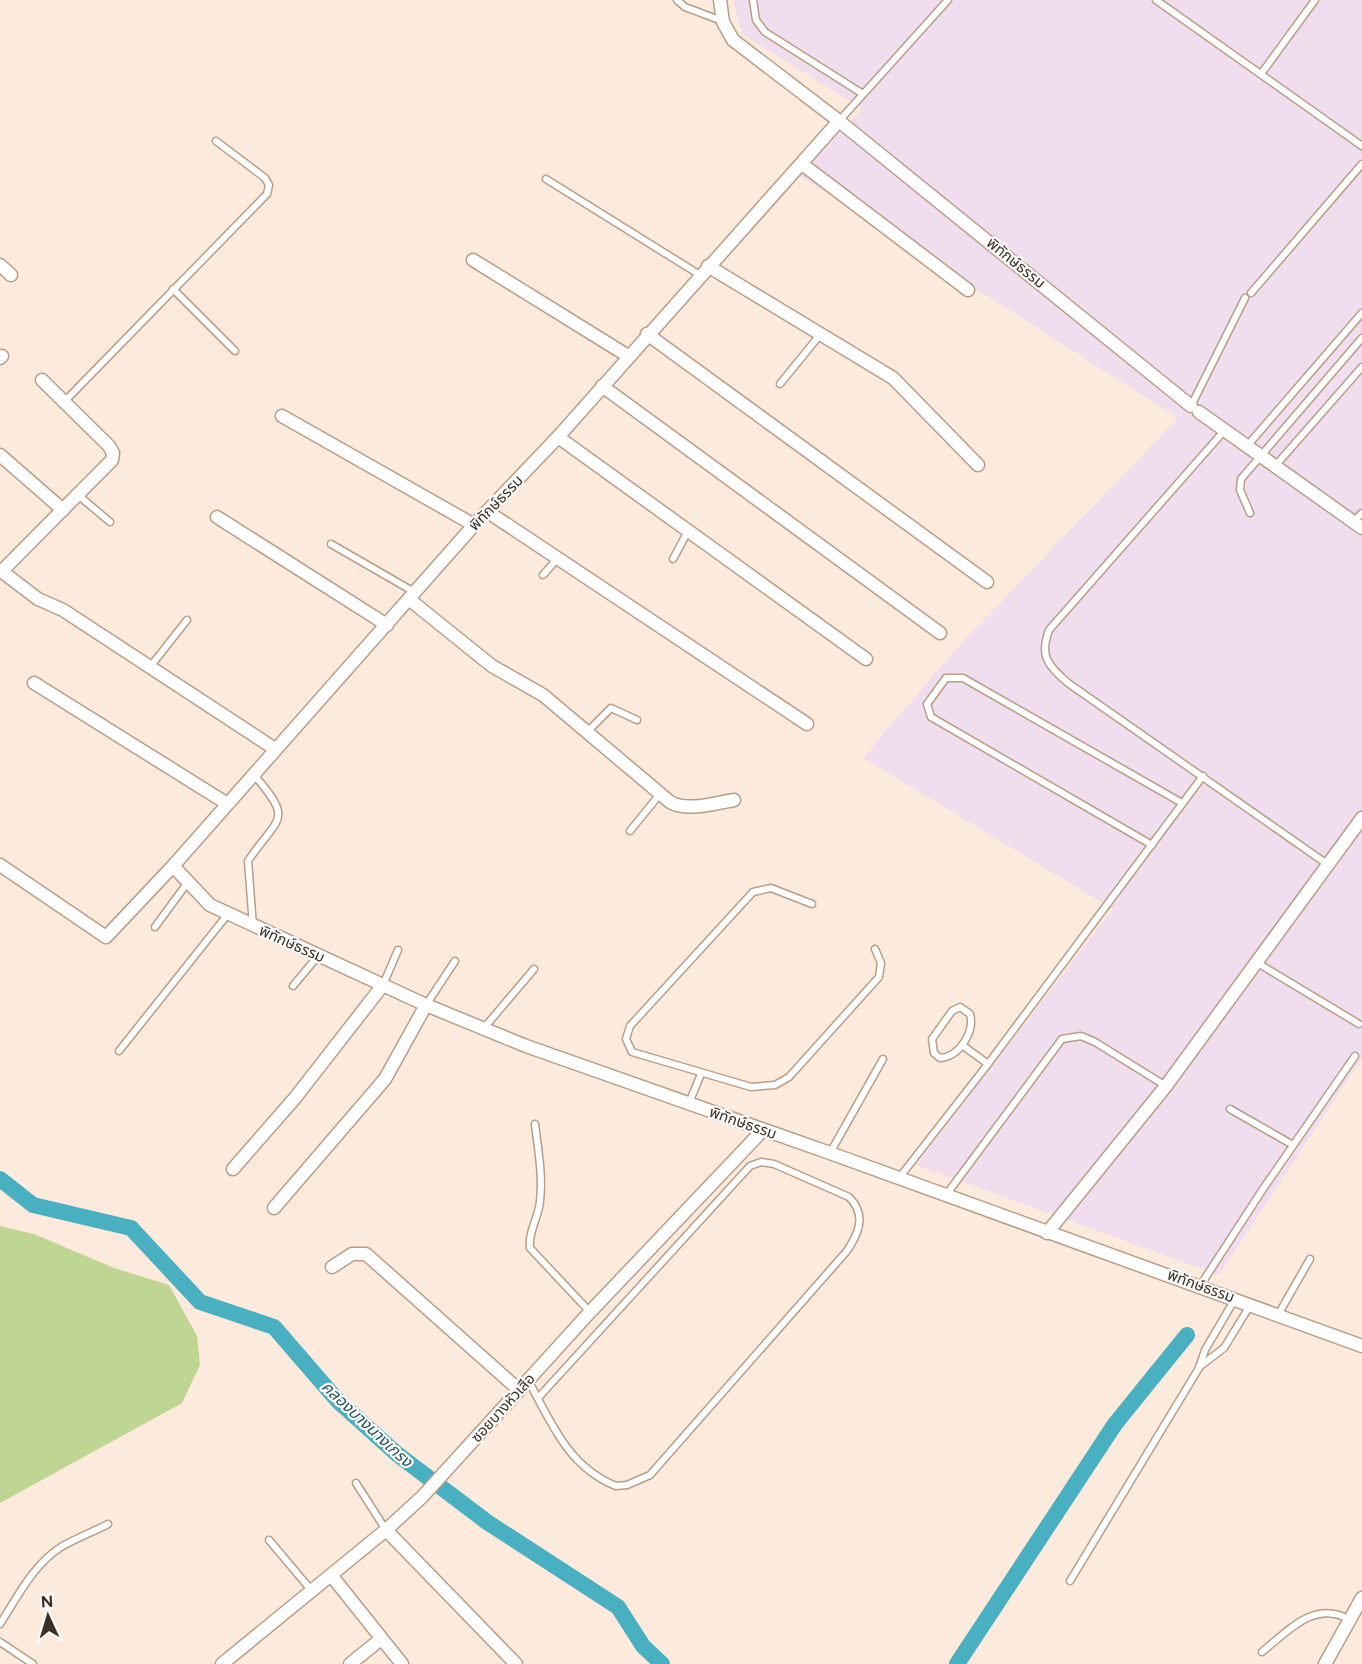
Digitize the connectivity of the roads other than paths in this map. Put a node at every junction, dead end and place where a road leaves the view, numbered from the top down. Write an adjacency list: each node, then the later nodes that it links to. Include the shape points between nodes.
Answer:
1 (677, 0): 7 (lane)
2 (720, 0): 7 (street, พิทักษ์ธรรม)
3 (753, 0): 9 (lane, via 756,20 765,32)
4 (948, 0): 9 (lane)
5 (1156, 0): 8 (lane)
6 (1315, 0): 8 (lane)
7 (723, 22): 10 (street, พิทักษ์ธรรม, via 733,40)
8 (1261, 74): 12 (lane)
9 (863, 94): 10 (lane)
10 (839, 121): 13 (street, พิทักษ์ธรรม); 35 (street, พิทักษ์ธรรม)
11 (216, 141): 20 (lane, via 265,178 269,185 267,194)
12 (1362, 146)
13 (802, 164): 18 (street, พิทักษ์ธรรม); 21 (street)
14 (1362, 164): 22 (lane)
15 (546, 179): 18 (lane)
16 (473, 260): 29 (street)
17 (0, 265): 19 (street)
18 (704, 271): 25 (street, พิทักษ์ธรรม); 26 (street)
19 (10, 275)
20 (173, 289): 28 (lane); 34 (lane)
21 (968, 290)
22 (1251, 293)
23 (1245, 298): 35 (lane)
24 (1362, 313): 39 (lane)
25 (647, 334): 29 (street, พิทักษ์ธรรม); 58 (street)
26 (819, 336): 32 (lane); 42 (street, via 893,378)
27 (1362, 338): 41 (lane)
28 (235, 351)
29 (628, 356): 33 (street, พิทักษ์ธรรม)
30 (1362, 367): 43 (lane)
31 (42, 380): 34 (street)
32 (780, 384)
33 (602, 387): 38 (street, พิทักษ์ธรรม); 62 (street)
34 (64, 402): 44 (street, via 113,453)
35 (1195, 409): 37 (street, พิทักษ์ธรรม)
36 (282, 416): 51 (street)
37 (1224, 431): 39 (street, พิทักษ์ธรรม); 71 (lane, via 1049,630 1044,642 1047,661 1068,683)
38 (558, 437): 46 (street, พิทักษ์ธรรม); 52 (street)
39 (1247, 446): 41 (street, พิทักษ์ธรรม)
40 (0, 454): 45 (street)
41 (1260, 455): 43 (street, พิทักษ์ธรรม); 47 (lane, via 1241,479 1240,490)
42 (978, 465)
43 (1276, 465): 49 (street, พิทักษ์ธรรม)
44 (78, 495): 45 (street); 50 (lane)
45 (63, 510): 56 (street)
46 (488, 512): 51 (street, พิทักษ์ธรรม); 54 (street)
47 (1250, 513)
48 (217, 517): 61 (street)
49 (1359, 520)
50 (110, 522)
51 (474, 525): 59 (street, พิทักษ์ธรรม)
52 (688, 531): 55 (lane); 63 (street)
53 (331, 544): 59 (lane)
54 (557, 558): 57 (lane); 67 (street)
55 (673, 559)
56 (1, 570): 64 (street, via 38,599 63,610)
57 (543, 576)
58 (987, 582)
59 (413, 596): 61 (street, พิทักษ์ธรรม); 68 (street, via 492,666 543,695)
60 (187, 620): 64 (lane)
61 (387, 625): 69 (street, พิทักษ์ธรรม)
62 (940, 633)
63 (866, 659)
64 (150, 667): 69 (street)
65 (34, 683): 74 (street)
66 (638, 720): 68 (lane, via 611,708)
67 (807, 724)
68 (587, 732): 72 (street)
69 (275, 749): 70 (street, พิทักษ์ธรรม)
70 (253, 774): 74 (street, พิทักษ์ธรรม); 85 (lane, via 279,810 275,826 248,861)
71 (1203, 776): 75 (lane); 79 (lane)
72 (660, 794): 73 (street, via 679,807); 77 (lane)
73 (734, 800)
74 (226, 803): 81 (street, พิทักษ์ธรรม)
75 (1182, 803): 78 (lane); 78 (lane, via 963,678 946,678 930,697 927,704 931,717)
76 (1362, 818): 79 (street)
77 (630, 831)
78 (1152, 845): 102 (lane)
79 (1327, 864): 91 (street)
80 (0, 865): 81 (street, via 106,937)
81 (173, 866): 82 (street, พิทักษ์ธรรม)
82 (188, 882): 84 (street, พิทักษ์ธรรม, via 210,905); 86 (lane)
83 (812, 904): 103 (lane, via 771,888 753,892 630,1026 626,1039 632,1052)
84 (228, 914): 85 (street, พิทักษ์ธรรม); 99 (lane)
85 (253, 926): 89 (street, พิทักษ์ธรรม)
86 (155, 927)
87 (875, 949): 103 (lane, via 881,963 879,977 789,1077 774,1085 751,1087)
88 (398, 950): 93 (lane)
89 (318, 956): 93 (street, พิทักษ์ธรรม); 94 (lane)
90 (455, 961): 95 (lane)
91 (1256, 962): 96 (lane); 104 (street)
92 (534, 969): 97 (lane)
93 (383, 985): 95 (street, พิทักษ์ธรรม); 111 (street, via 295,1098)
94 (293, 986)
95 (426, 1005): 97 (street, พิทักษ์ธรรม); 114 (street, via 385,1079)
96 (1359, 1024)
97 (483, 1028): 105 (street, พิทักษ์ธรรม)
98 (962, 1045): 98 (lane, via 948,1057 940,1058 932,1047 932,1039 952,1011 960,1007 970,1014 972,1023); 102 (lane)
99 (119, 1051)
100 (1355, 1056): 109 (lane)
101 (883, 1059): 110 (lane)
102 (988, 1064): 112 (lane)
103 (701, 1074): 105 (lane)
104 (1166, 1086): 113 (lane, via 1095,1042 1081,1036 1062,1039); 115 (street)
105 (689, 1104): 108 (street, พิทักษ์ธรรม)
106 (1230, 1109): 109 (lane)
107 (535, 1124): 121 (lane, via 541,1184 530,1248)
108 (763, 1130): 110 (street, พิทักษ์ธรรม); 121 (street, ซอยบางหัวเสือ)
109 (1293, 1145): 118 (lane)
110 (830, 1153): 112 (street, พิทักษ์ธรรม)
111 (233, 1169)
112 (899, 1178): 113 (street, พิทักษ์ธรรม)
113 (945, 1196): 115 (street, พิทักษ์ธรรม)
114 (274, 1208)
115 (1047, 1233): 118 (street, พิทักษ์ธรรม)
116 (1310, 1259): 122 (lane)
117 (332, 1267): 126 (street, via 352,1254 366,1254)
118 (1200, 1286): 119 (street, พิทักษ์ธรรม)
119 (1235, 1299): 120 (street, พิทักษ์ธรรม); 124 (lane, via 1205,1350)
120 (1251, 1304): 122 (street, พิทักษ์ธรรม); 124 (lane, via 1224,1348)
121 (590, 1312): 125 (street, ซอยบางหัวเสือ)
122 (1278, 1315): 123 (street, พิทักษ์ธรรม)
123 (1362, 1346)
124 (1199, 1368): 133 (lane)
125 (528, 1380): 126 (street, ซอยบางหัวเสือ); 127 (lane)
126 (519, 1390): 130 (street, ซอยบางหัวเสือ, via 422,1497)
127 (538, 1398): 127 (lane, via 750,1166 761,1162 774,1164 849,1197 856,1204 860,1228 846,1252 650,1475 616,1486 586,1468 565,1447)
128 (356, 1483): 130 (lane)
129 (108, 1524): 137 (lane, via 61,1547 45,1560)
130 (386, 1530): 132 (street, ซอยบางหัวเสือ); 145 (street)
131 (269, 1540): 134 (lane)
132 (331, 1575): 134 (street, ซอยบางหัวเสือ); 138 (street)
133 (1070, 1581)
134 (312, 1591): 142 (street, ซอยบางหัวเสือ)
135 (1362, 1598): 136 (street)
136 (1350, 1620): 140 (lane, via 1329,1611 1318,1612); 146 (street)
137 (0, 1624)
138 (381, 1639): 143 (street); 144 (street)
139 (0, 1642): 141 (lane)
140 (1262, 1652)
141 (33, 1664)
142 (222, 1664)
143 (350, 1664)
144 (402, 1664)
145 (516, 1664)
146 (1325, 1664)

